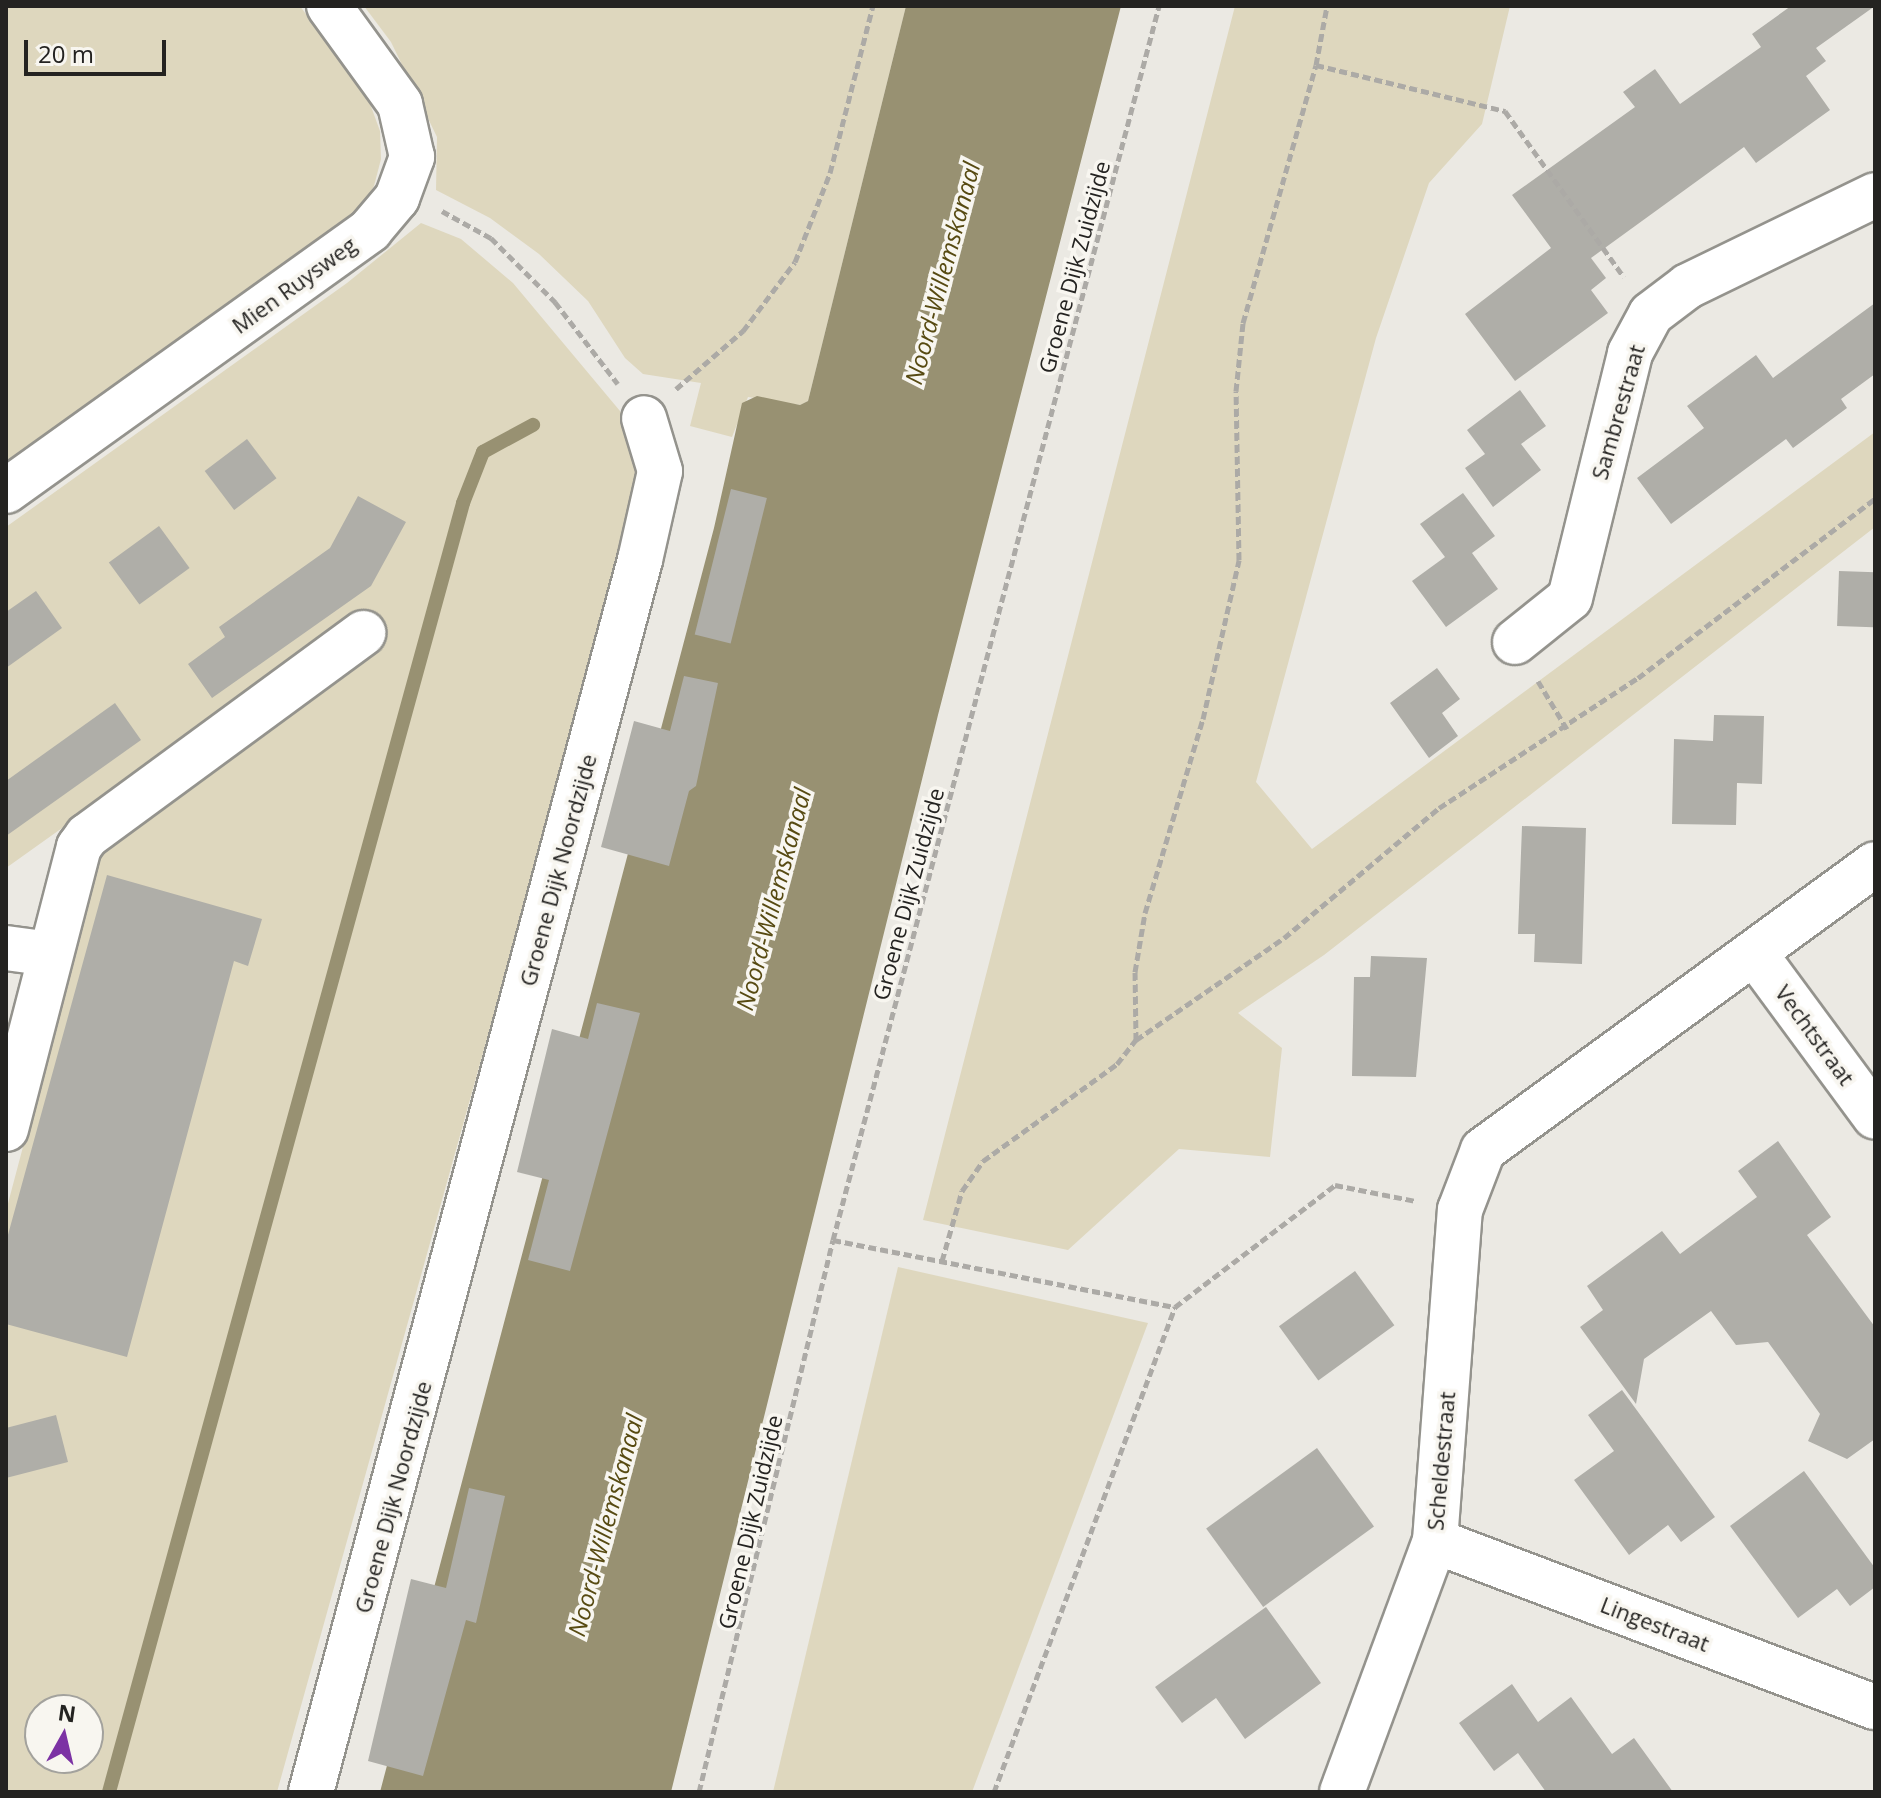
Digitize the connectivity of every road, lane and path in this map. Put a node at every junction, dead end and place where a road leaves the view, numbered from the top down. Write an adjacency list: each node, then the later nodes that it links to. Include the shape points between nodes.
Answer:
1 (329, 6): 7 (street, Mien Ruysweg, via 400,104 412,157)
2 (873, 6): 9 (path, via 830,173 795,262 743,331)
3 (1159, 6): 23 (path, Groene Dijk Zuidzijde)
4 (1327, 6): 5 (path)
5 (1316, 65): 8 (path, via 1505,111); 19 (path, via 1243,323 1236,391 1239,560 1203,719 1145,913 1135,972)
6 (1875, 195): 8 (street, Sambrestraat, via 1688,286)
7 (397, 198): 9 (path, via 445,212 491,238 555,302); 10 (street, Mien Ruysweg, via 370,230)
8 (1651, 314): 13 (street, Sambrestraat, via 1630,353 1570,598)
9 (644, 418): 28 (street, Groene Dijk Noordzijde, via 660,471 640,560)
10 (6, 491)
11 (1875, 499): 14 (path)
12 (363, 633): 17 (street, via 87,836 79,847)
13 (1515, 642): 14 (path)
14 (1567, 729): 19 (path, via 1439,808 1284,938)
15 (1875, 864): 18 (street, Scheldestraat)
16 (6, 948): 17 (street)
17 (51, 954): 21 (street)
18 (1755, 954): 20 (street, Vechtstraat); 22 (street, Scheldestraat, via 1483,1150)
19 (1136, 1040): 24 (path, via 1117,1064 983,1161 962,1191)
20 (1875, 1117)
21 (6, 1129)
22 (1460, 1210): 25 (path, via 1335,1185); 26 (street, Scheldestraat)
23 (833, 1240): 24 (path); 29 (path, Groene Dijk Zuidzijde)
24 (942, 1261): 25 (path)
25 (1175, 1307): 30 (path)
26 (1435, 1541): 27 (street, Lingestraat); 31 (street, Scheldestraat)
27 (1875, 1707)
28 (311, 1792)
29 (699, 1792)
30 (994, 1792)
31 (1342, 1792)

